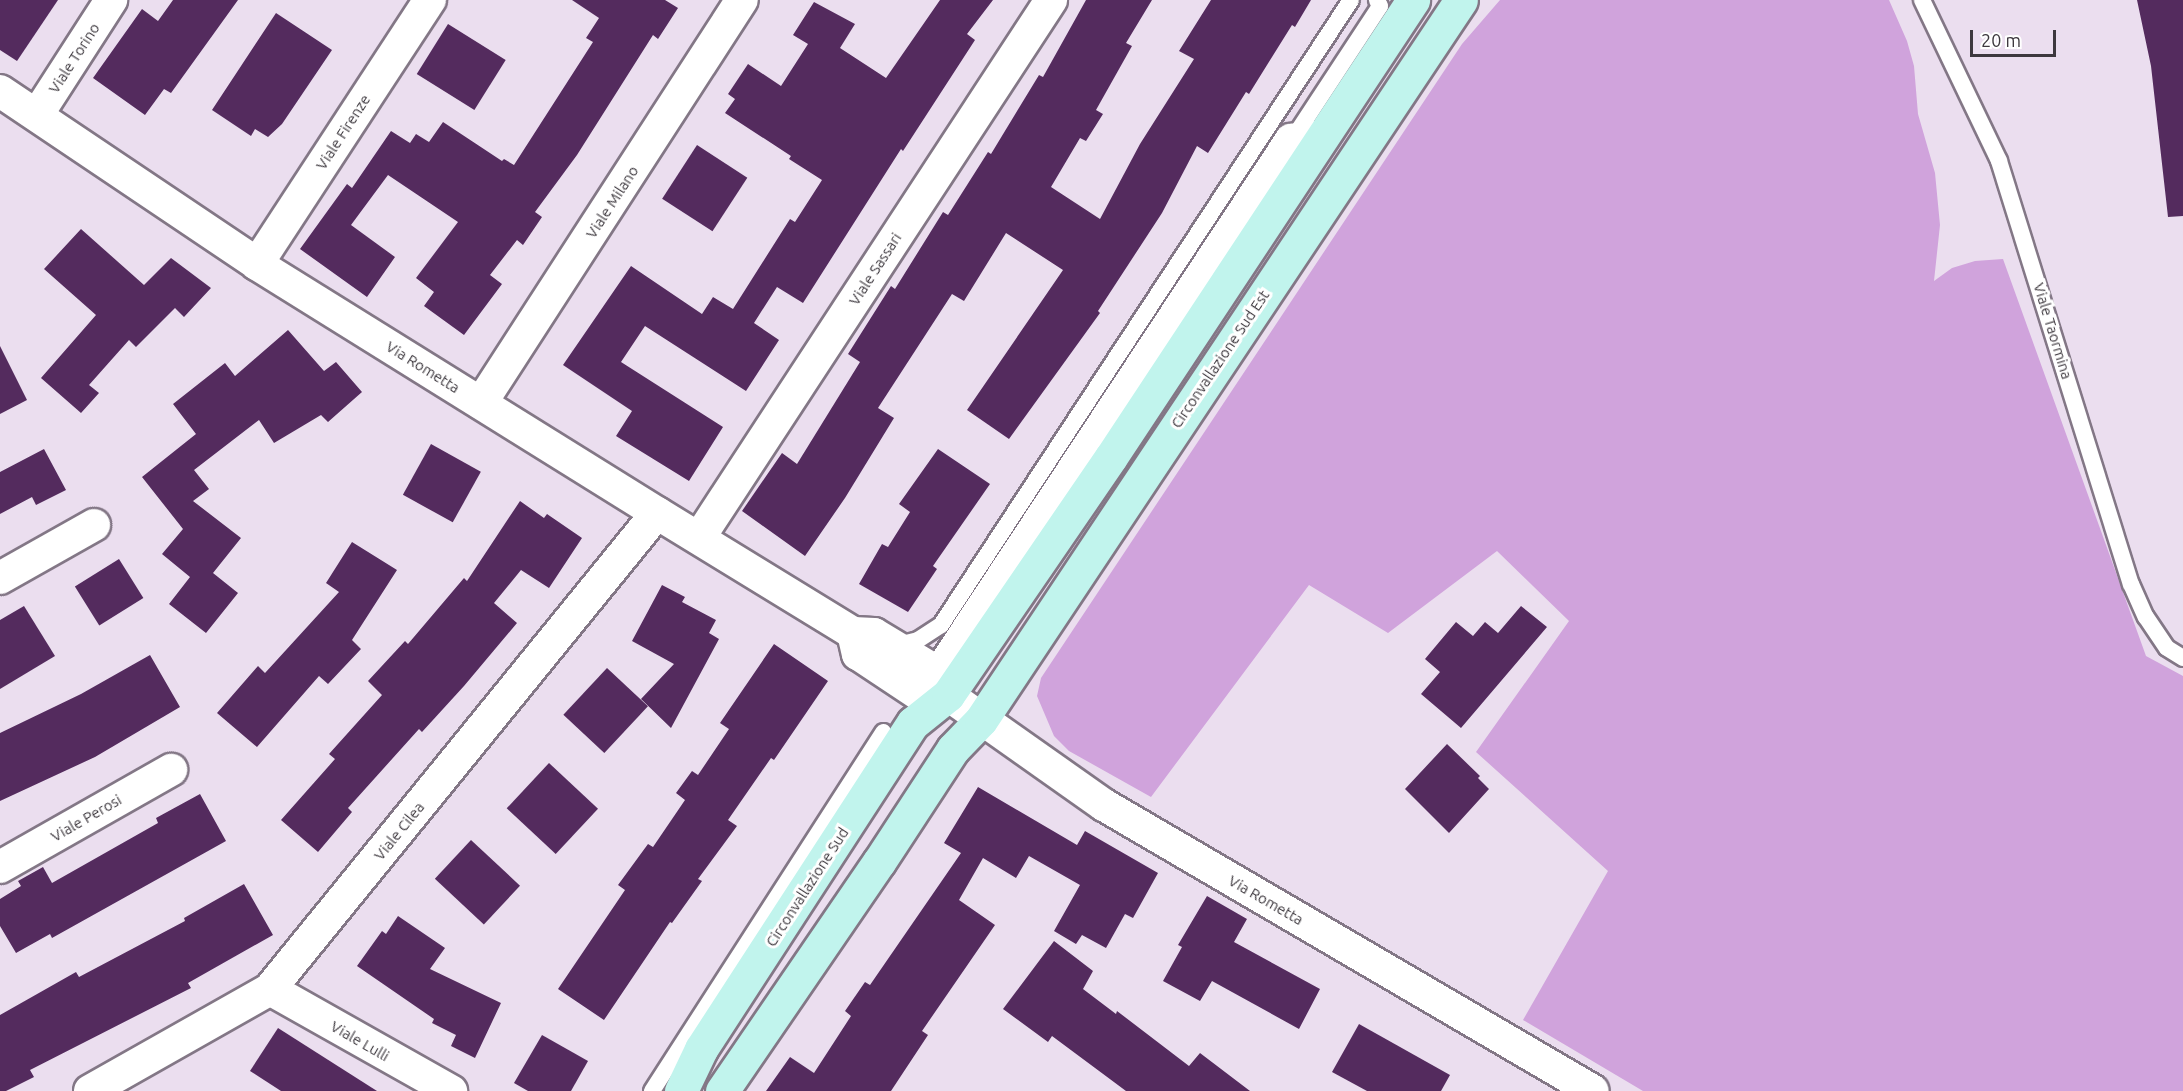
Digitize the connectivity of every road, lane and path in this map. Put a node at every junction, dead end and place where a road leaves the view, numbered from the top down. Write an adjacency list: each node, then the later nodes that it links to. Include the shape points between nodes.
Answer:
1 (111, 0): 11 (street, Viale Torino)
2 (430, 0): 13 (street, Viale Firenze)
3 (742, 0): 14 (street, Viale Milano)
4 (1051, 0): 17 (street, Viale Sassari)
5 (1351, 0): 20 (lane, via 941,625 918,640)
6 (1377, 0): 12 (lane, via 1380,6)
7 (1413, 0): 12 (main road)
8 (1461, 0): 23 (main road, Circonvallazione Sud Est)
9 (1922, 0): 21 (lane, Viale Taormina, via 1999,161 2131,584 2146,617 2167,648)
10 (0, 91): 11 (street, Via Rometta)
11 (37, 116): 13 (street, Via Rometta)
12 (1307, 138): 22 (main road, via 1111,457)
13 (257, 264): 14 (street, Via Rometta)
14 (481, 403): 15 (street, Via Rometta)
15 (657, 513): 17 (street, Via Rometta); 27 (street, Viale Cilea)
16 (94, 525): 18 (street)
17 (699, 538): 19 (street, Via Rometta)
18 (0, 578)
19 (853, 633): 20 (street, Via Rometta, via 874,634); 22 (street, via 858,654 920,695)
20 (894, 646): 22 (street, Via Rometta)
21 (2183, 658)
22 (943, 684): 23 (street, Via Rometta); 31 (main road, Circonvallazione Sud, via 913,723 701,1049)
23 (981, 720): 32 (main road, via 953,749); 33 (street, Via Rometta, via 1104,805)
24 (883, 732): 30 (lane)
25 (171, 770): 26 (street, Viale Perosi)
26 (0, 867)
27 (270, 989): 28 (street, Viale Lulli); 29 (street, Viale Cilea)
28 (432, 1087)
29 (90, 1091)
30 (652, 1091)
31 (681, 1091)
32 (722, 1091)
33 (1593, 1091)

